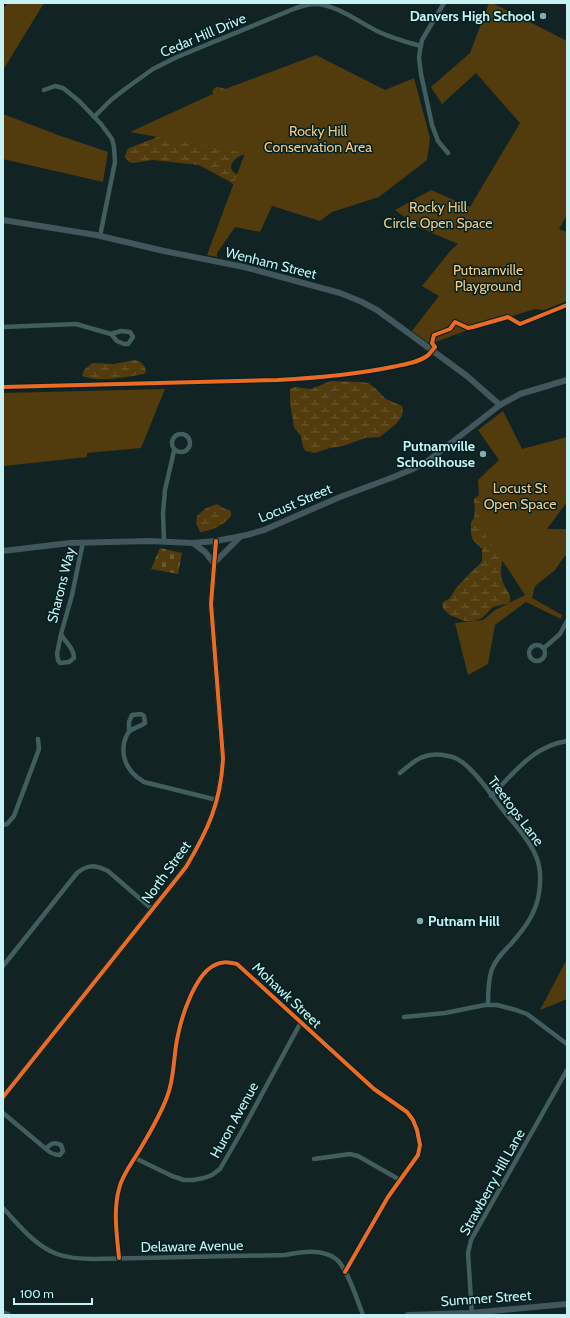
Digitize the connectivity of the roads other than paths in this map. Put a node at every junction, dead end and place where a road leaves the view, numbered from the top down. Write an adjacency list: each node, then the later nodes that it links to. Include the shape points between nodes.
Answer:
1 (444, 3): 2 (street)
2 (421, 46): 4 (street, Cedar Hill Drive, via 383,34 338,10 324,5 308,5 153,69 111,100); 5 (street, via 420,65 432,125 438,141)
3 (44, 90): 4 (street, via 55,86 64,88)
4 (94, 117): 7 (street, via 112,139 115,154)
5 (448, 153)
6 (3, 220): 7 (main road, Wenham Street)
7 (100, 236): 11 (main road, Wenham Street, via 244,267 340,293 362,302 378,310 468,376)
8 (3, 327): 9 (street, via 76,324)
9 (111, 334)
10 (567, 380): 11 (main road, Locust Street, via 520,394)
11 (500, 405): 13 (main road, Locust Street, via 414,469 264,530)
12 (174, 450): 12 (street, via 186,452 191,441 188,436 176,435 172,440); 16 (street, via 165,490)
13 (241, 536): 14 (main road, Locust Street); 19 (main road)
14 (216, 541): 17 (main road, Locust Street); 19 (main road, North Street)
15 (83, 542): 16 (main road, Locust Street); 18 (main road, Locust Street); 21 (street, Sharons Way)
16 (164, 542): 17 (main road, Locust Street)
17 (193, 543): 19 (main road, via 206,552)
18 (3, 551)
19 (214, 563): 28 (main road, North Street, via 211,604 222,758 222,775)
20 (567, 621): 22 (street, via 560,634)
21 (61, 634): 21 (street, Sharons Way, via 56,656 60,662 69,662 74,658 74,654)
22 (544, 648)
23 (129, 731): 28 (street, via 125,738 124,757 137,778 144,782)
24 (38, 739): 29 (street, via 39,748 14,816)
25 (567, 741): 27 (street, via 536,752)
26 (400, 773): 27 (street, Treetops Lane, via 420,757 450,756 470,769)
27 (491, 796): 32 (street, Treetops Lane, via 534,853 539,866 540,880 538,900 527,925 492,968)
28 (217, 800): 30 (main road, North Street, via 201,843 186,867)
29 (3, 825)
30 (152, 909): 31 (street, via 108,871 101,867 84,867 76,873); 37 (main road, North Street)
31 (3, 966)
32 (488, 1005): 33 (street); 35 (street, via 502,1006 527,1014)
33 (404, 1017)
34 (301, 1022): 40 (street, Huron Avenue, via 220,1169 212,1176 184,1180); 40 (street, Mohawk Street, via 237,964 221,962 213,966 195,988 184,1010 167,1097); 42 (street, Mohawk Street, via 374,1088 407,1112 413,1120 419,1137 418,1155)
35 (567, 1044)
36 (567, 1070): 48 (street, Strawberry Hill Lane, via 471,1240 468,1253)
37 (3, 1097)
38 (3, 1113): 39 (street)
39 (46, 1149)
40 (135, 1158): 44 (street, Mohawk Street, via 119,1187 116,1203)
41 (314, 1158): 42 (street, via 350,1154 358,1156)
42 (400, 1180): 45 (street, Mohawk Street)
43 (3, 1208): 44 (street, Delaware Avenue, via 42,1247 57,1254 75,1258)
44 (119, 1258): 45 (street, Delaware Avenue, via 305,1252 321,1253 336,1258)
45 (345, 1272): 50 (street, Delaware Avenue)
46 (567, 1304): 48 (main road, Summer Street)
47 (3, 1313): 49 (main road)
48 (472, 1314): 51 (main road, Summer Street)
49 (8, 1315)
50 (363, 1315)
51 (408, 1315)

